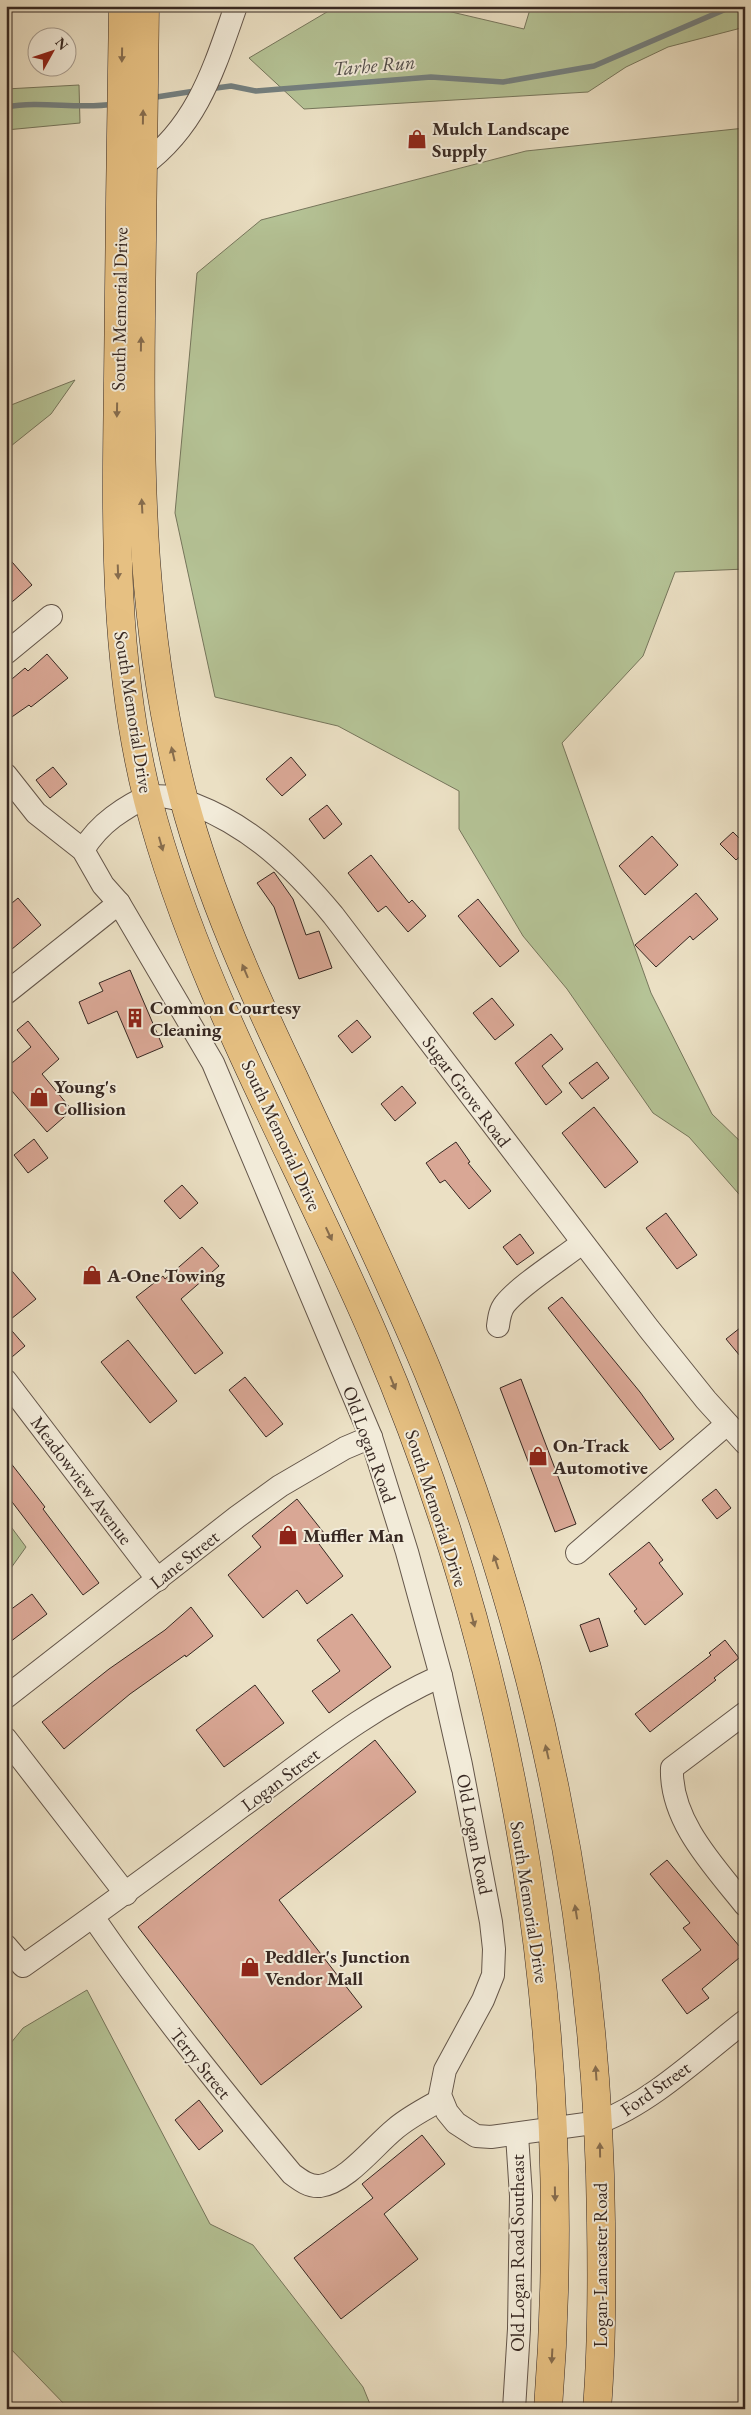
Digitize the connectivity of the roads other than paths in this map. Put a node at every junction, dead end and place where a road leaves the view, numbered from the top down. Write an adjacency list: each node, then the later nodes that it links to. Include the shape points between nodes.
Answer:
1 (123, 6): 8 (highway, South Memorial Drive, one-way to 8, via 116,522 119,617 128,697)
2 (145, 6): 4 (highway, South Memorial Drive, one-way to 2)
3 (236, 6): 4 (street, via 207,85 178,135)
4 (142, 166): 9 (highway, South Memorial Drive, one-way to 4, via 164,713 146,581 140,422)
5 (51, 616): 6 (street)
6 (6, 653)
7 (6, 775): 10 (street, via 36,813)
8 (148, 797): 9 (street, Sugar Grove Road); 10 (street, via 127,806 102,825); 31 (highway, South Memorial Drive, one-way to 31, via 166,862 194,940 230,1027 377,1341 442,1516 472,1618 504,1748 532,1896 549,2050)
9 (185, 801): 13 (street, Sugar Grove Road, via 243,829 279,856 306,883); 30 (highway, South Memorial Drive, one-way to 9, via 594,2049 566,1843 533,1692 502,1579 469,1478 431,1378 227,929)
10 (83, 850): 11 (street, Old Logan Road, via 102,885)
11 (119, 903): 12 (street); 17 (street, Old Logan Road, via 213,1063)
12 (6, 993)
13 (582, 1243): 14 (street, via 504,1304); 16 (street, Sugar Grove Road, via 656,1338)
14 (498, 1326)
15 (6, 1381): 19 (street, Meadowview Avenue)
16 (739, 1434): 18 (street)
17 (371, 1437): 19 (street, Lane Street, via 345,1448 280,1486); 20 (street, Old Logan Road)
18 (577, 1553)
19 (158, 1580): 21 (street, Lane Street)
20 (441, 1676): 24 (street, Logan Street, via 393,1699 348,1728); 29 (street, Old Logan Road, via 462,1765 491,1922 494,1968 483,2000 445,2070)
21 (6, 1697)
22 (745, 1713): 25 (street, via 672,1768 675,1799 687,1824 709,1861)
23 (6, 1740): 24 (street)
24 (126, 1894): 26 (street, Logan Street)
25 (745, 1905)
26 (99, 1926): 27 (street, Logan Street, via 23,1966); 29 (street, Terry Street, via 200,2063 292,2174 306,2184 319,2186 340,2179 396,2128)
27 (6, 1946)
28 (745, 2021): 30 (street, Ford Street, via 637,2104)
29 (441, 2100): 32 (street, via 456,2122 476,2136)
30 (600, 2122): 31 (street, Ford Street); 35 (highway, Logan-Lancaster Road, one-way to 30, via 602,2288)
31 (553, 2128): 32 (street, Old Logan Road Southeast); 34 (highway, one-way to 34, via 555,2252)
32 (517, 2135): 33 (street, Old Logan Road Southeast, via 521,2196)
33 (514, 2409)
34 (548, 2409)
35 (597, 2409)

